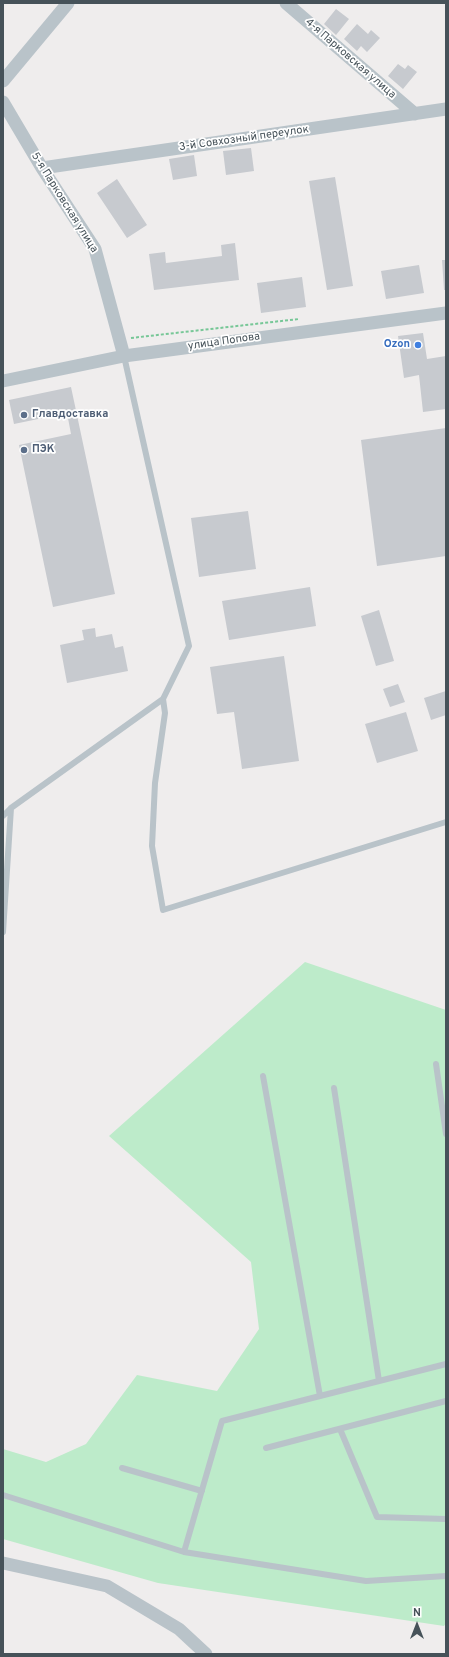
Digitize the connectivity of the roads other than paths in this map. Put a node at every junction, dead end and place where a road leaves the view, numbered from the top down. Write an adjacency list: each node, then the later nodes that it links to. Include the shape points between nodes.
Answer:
1 (68, 3): 3 (street)
2 (286, 3): 6 (street, 4-я Парковская улица)
3 (3, 81)
4 (3, 102): 7 (street, 5-я Парковская улица)
5 (446, 109): 6 (street, 3-й Совхозный переулок)
6 (415, 114): 7 (street, 3-й Совхозный переулок)
7 (42, 168): 9 (street, 5-я Парковская улица, via 95,249)
8 (446, 313): 9 (street, улица Попова)
9 (124, 356): 10 (street, улица Попова); 11 (lane, via 189,646)
10 (3, 381)
11 (163, 699): 12 (lane); 14 (lane, via 165,713 155,783 152,846 163,910)
12 (11, 808): 13 (lane); 15 (lane)
13 (3, 816)
14 (446, 822)
15 (3, 932)
16 (436, 1064): 19 (lane)
17 (263, 1076): 22 (lane)
18 (334, 1088): 21 (lane)
19 (446, 1134)
20 (446, 1364): 21 (lane)
21 (378, 1381): 22 (lane)
22 (320, 1396): 27 (lane, via 222,1421)
23 (446, 1401): 24 (lane)
24 (340, 1429): 25 (lane); 29 (lane, via 377,1517)
25 (266, 1448)
26 (122, 1468): 27 (lane)
27 (202, 1491): 30 (lane)
28 (3, 1495): 30 (lane)
29 (446, 1519)
30 (184, 1552): 32 (lane, via 366,1581)
31 (3, 1563): 33 (street, via 107,1586 179,1629)
32 (446, 1576)
33 (206, 1654)

